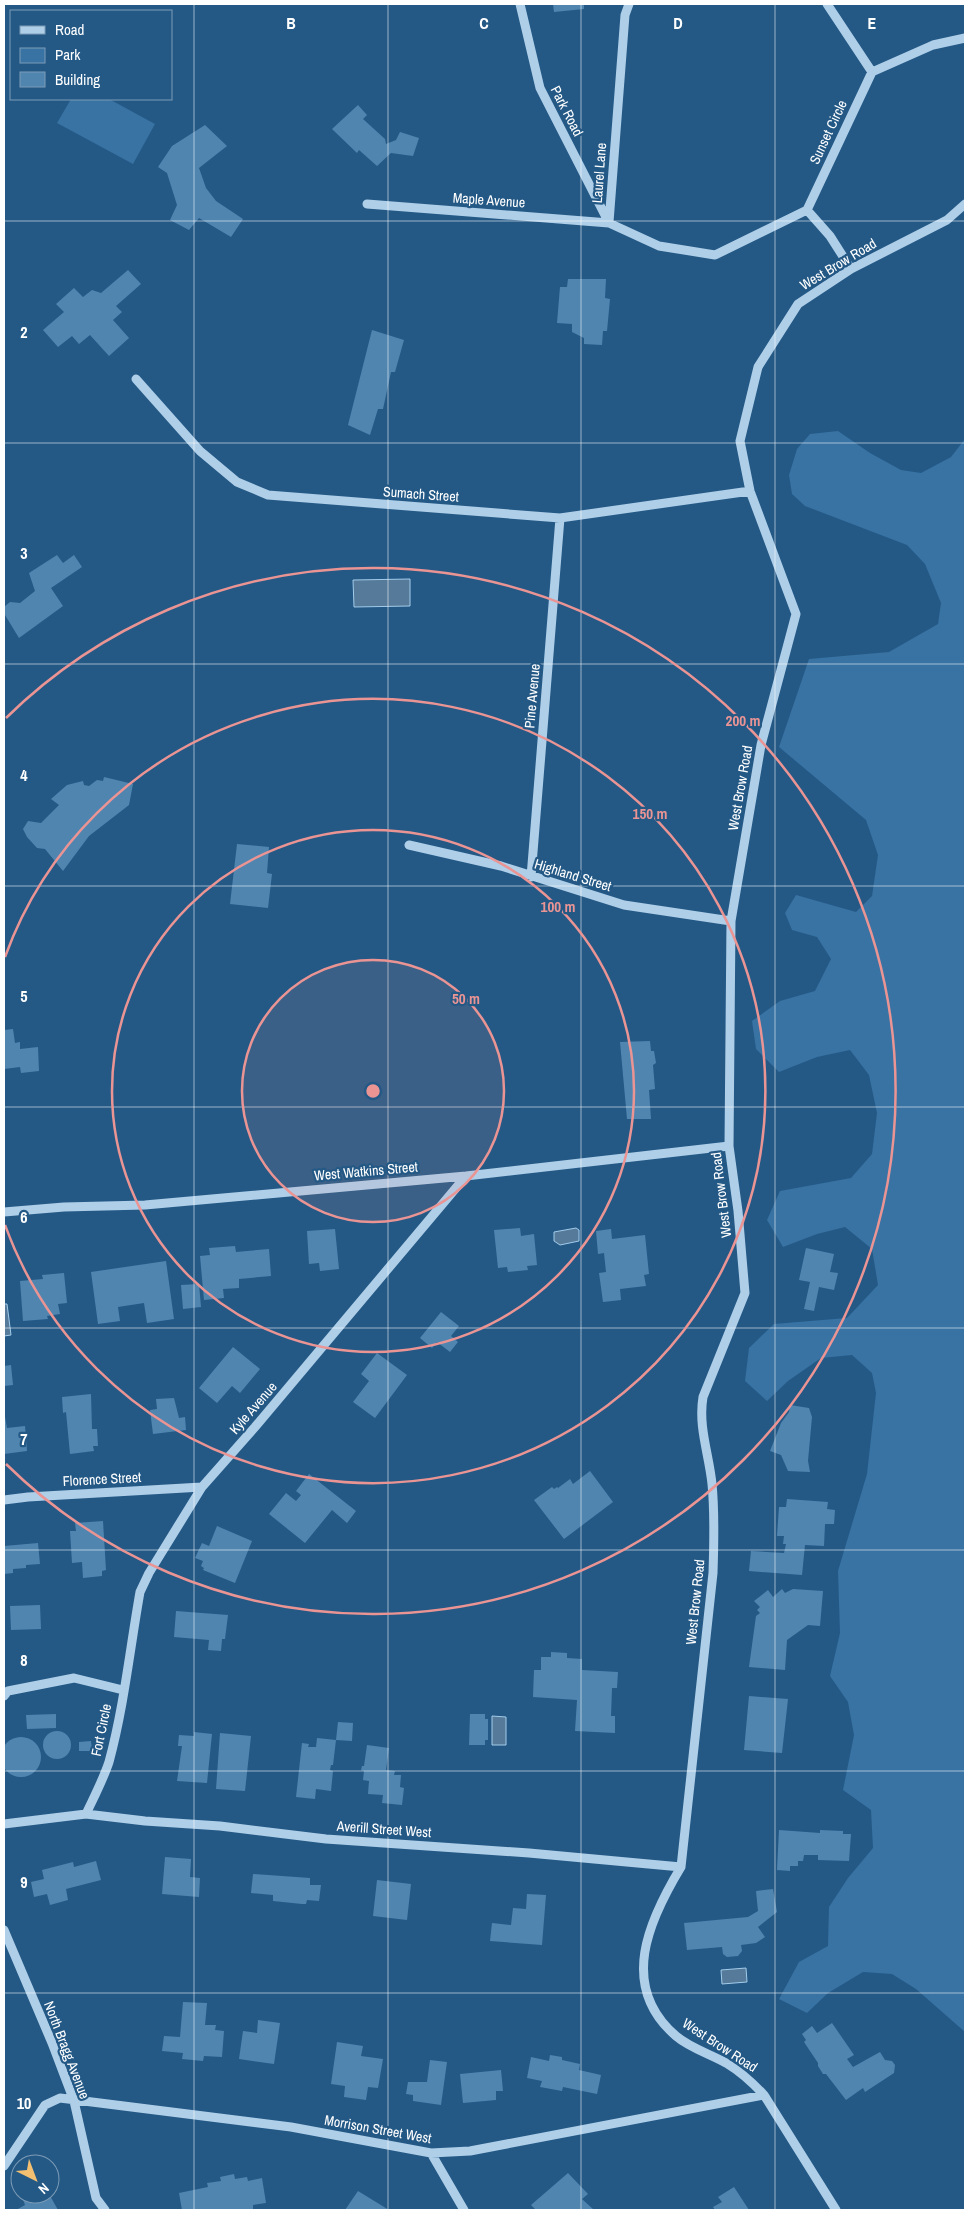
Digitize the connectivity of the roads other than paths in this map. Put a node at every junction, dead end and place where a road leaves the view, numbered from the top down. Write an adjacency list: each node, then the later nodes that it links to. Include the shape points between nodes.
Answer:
1 (520, 4): 9 (street, Park Road, via 540,88)
2 (629, 4): 9 (street, Laurel Lane, via 624,15)
3 (827, 4): 5 (street)
4 (965, 38): 5 (street, via 933,45)
5 (872, 72): 8 (street, Sunset Circle)
6 (367, 204): 9 (street, Maple Avenue)
7 (965, 204): 10 (street, West Brow Road, via 947,220)
8 (807, 210): 9 (street, Laurel Lane, via 715,255 659,246); 10 (street, via 830,236)
9 (609, 223)
10 (850, 269): 12 (street, West Brow Road, via 798,304 758,367 740,441)
11 (136, 378): 13 (street, Sumach Street, via 200,451 237,482 268,495)
12 (750, 491): 13 (street, Sumach Street); 16 (street, West Brow Road, via 796,614 761,744)
13 (560, 518): 15 (street, Pine Avenue)
14 (409, 845): 15 (street, Highland Street, via 501,866)
15 (531, 877): 16 (street, Highland Street, via 624,905)
16 (731, 921): 17 (street, West Brow Road)
17 (729, 1146): 18 (street, West Watkins Street); 26 (street, West Brow Road, via 745,1294 703,1397 700,1414 712,1485 715,1529)
18 (466, 1176): 19 (street, West Watkins Street, via 145,1205 64,1206); 20 (street, Kyle Avenue)
19 (4, 1212)
20 (202, 1487): 21 (street, Florence Street); 22 (street, Kyle Avenue, via 140,1592)
21 (4, 1500)
22 (123, 1690): 23 (street, Fort Circle, via 74,1678 8,1691); 24 (street, Fort Circle, via 109,1762)
23 (4, 1696)
24 (86, 1814): 25 (street); 26 (street, Averill Street West, via 326,1839)
25 (4, 1824)
26 (681, 1867): 28 (street, West Brow Road, via 662,1898 651,1926 643,1957 644,1986 655,2014 676,2036 750,2079)
27 (4, 1930): 29 (street, North Bragg Avenue)
28 (764, 2095): 30 (street, Morrison Street West, via 470,2151); 34 (street, West Brow Road)
29 (74, 2101): 30 (street, Morrison Street West, via 291,2127); 31 (street, Morrison Street West, via 60,2098 45,2105); 32 (street, North Bragg Avenue, via 96,2198)
30 (432, 2153): 33 (street)
31 (4, 2166)
32 (105, 2210)
33 (464, 2210)
34 (836, 2210)

